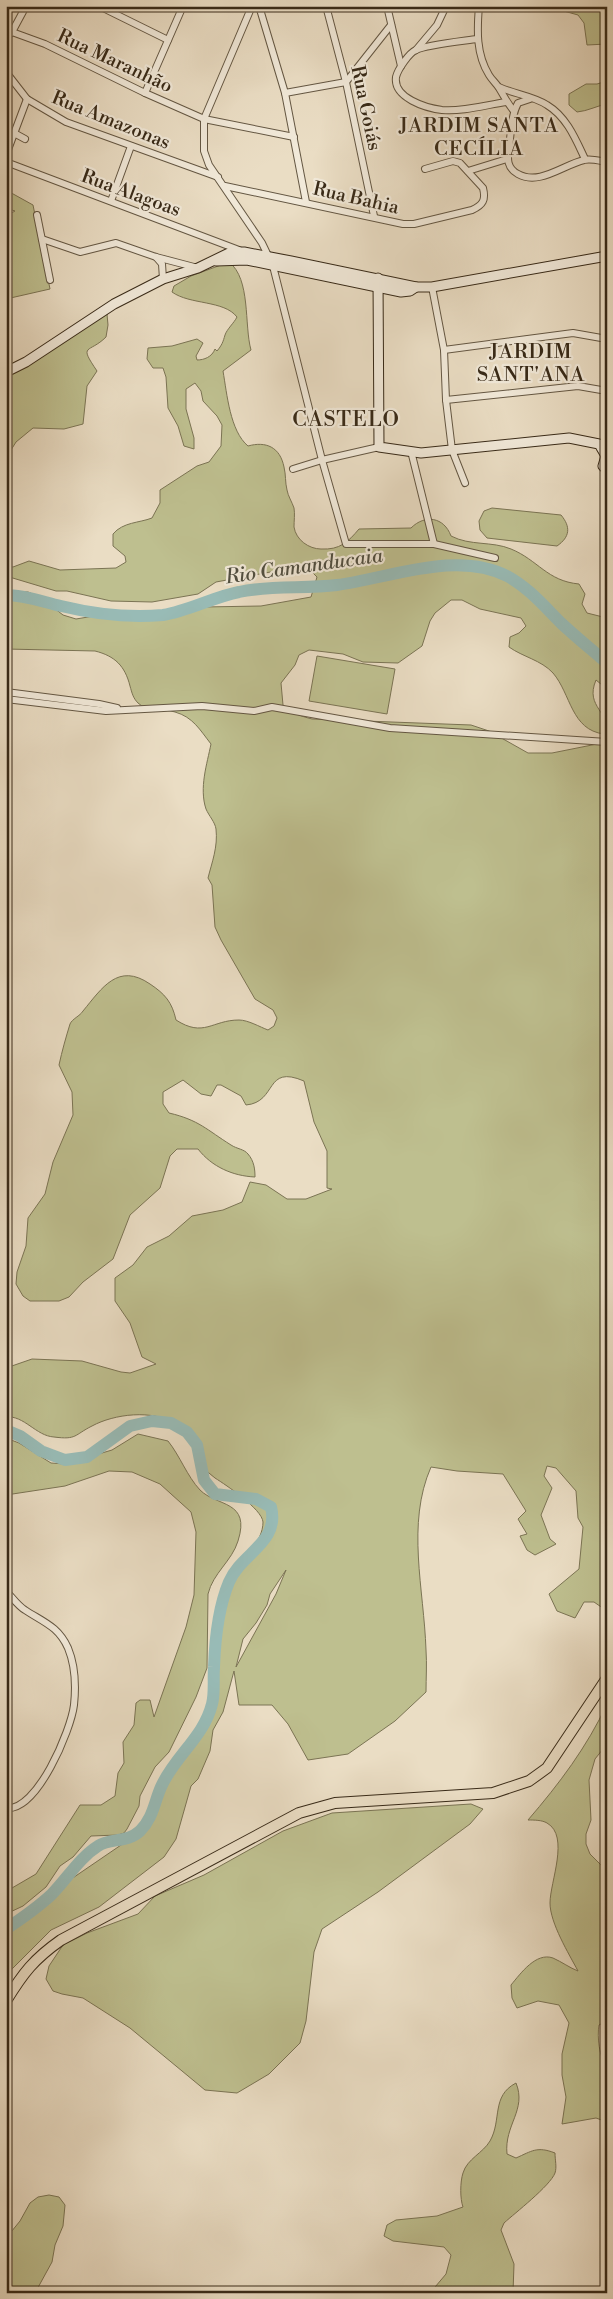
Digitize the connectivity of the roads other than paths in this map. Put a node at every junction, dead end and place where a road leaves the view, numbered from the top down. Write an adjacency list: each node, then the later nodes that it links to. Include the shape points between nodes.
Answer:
1 (26, 6): 11 (street)
2 (99, 6): 14 (street)
3 (183, 6): 14 (street)
4 (252, 6): 26 (street)
5 (259, 6): 21 (street)
6 (326, 6): 18 (street, Rua Goiás)
7 (386, 6): 10 (street)
8 (446, 6): 15 (street, via 437,25)
9 (479, 6): 13 (street)
10 (391, 25): 16 (street); 18 (street)
11 (12, 32): 12 (street); 20 (street, Rua Maranhão, via 45,44)
12 (6, 38)
13 (477, 39): 15 (street); 19 (street, via 482,61)
14 (168, 40): 20 (street)
15 (416, 50): 16 (street)
16 (401, 66): 24 (street, via 396,77 401,93 426,106 455,110)
17 (6, 72): 22 (street, Rua Amazonas)
18 (346, 82): 21 (street); 43 (street, Rua Goiás)
19 (499, 87): 23 (street); 24 (street)
20 (145, 93): 26 (street, Rua Maranhão)
21 (285, 93): 28 (street)
22 (27, 99): 27 (street); 30 (street, Rua Amazonas, via 66,122)
23 (530, 99): 25 (street, via 518,103); 33 (street, via 546,104 563,119)
24 (506, 102): 25 (street)
25 (514, 111): 32 (street)
26 (204, 119): 28 (street, Rua Maranhão); 38 (street, via 204,151)
27 (14, 133): 29 (street); 31 (street)
28 (294, 137): 41 (street)
29 (25, 138)
30 (131, 146): 38 (street, Rua Amazonas); 40 (street)
31 (6, 155)
32 (507, 159): 33 (street, via 515,172 535,178); 37 (street)
33 (585, 159): 35 (street)
34 (6, 162): 40 (street, Rua Alagoas)
35 (607, 162)
36 (425, 169): 37 (street, Rua Bahia, via 453,160)
37 (468, 172): 43 (street, Rua Bahia, via 483,188 485,195 480,207 414,224)
38 (218, 177): 39 (street)
39 (224, 186): 41 (street, Rua Bahia); 48 (street)
40 (110, 201): 45 (street, Rua Alagoas)
41 (306, 202): 43 (street, Rua Bahia)
42 (37, 215): 44 (street)
43 (374, 216)
44 (42, 239): 47 (street, via 80,252 116,243); 51 (street)
45 (244, 256): 48 (street); 49 (street, via 212,261)
46 (607, 256): 53 (street)
47 (156, 257): 49 (street); 50 (street, via 162,264)
48 (271, 261): 52 (street); 63 (street)
49 (198, 268): 50 (street)
50 (164, 279): 56 (street, via 114,304)
51 (50, 280)
52 (377, 283): 53 (street, via 401,292 416,287); 59 (street)
53 (432, 287): 55 (street)
54 (607, 339): 55 (street, via 573,333)
55 (444, 350): 58 (street)
56 (6, 372)
57 (607, 391): 58 (street, via 578,386)
58 (446, 400): 60 (street)
59 (379, 447): 61 (street); 63 (street)
60 (452, 450): 61 (street); 62 (street, via 569,438 599,444); 66 (street)
61 (410, 451): 67 (street)
62 (606, 456): 65 (street, via 603,466)
63 (322, 460): 64 (street); 67 (street, via 346,544)
64 (293, 469)
65 (607, 470)
66 (465, 483)
67 (434, 544): 68 (street)
68 (495, 558)
69 (6, 692): 71 (street)
70 (6, 699): 71 (street, via 106,711)
71 (120, 709): 72 (street, via 202,706 254,711 272,707 390,728)
72 (607, 742)
73 (6, 1591): 75 (street, via 25,1610 40,1617 57,1632 67,1647 75,1686 70,1729 54,1761 41,1783 23,1803 12,1809)
74 (607, 1678): 76 (main road, via 546,1768 529,1781 493,1793 335,1803 299,1813 61,1940 41,1954 22,1974)
75 (6, 1808)
76 (6, 2001)

